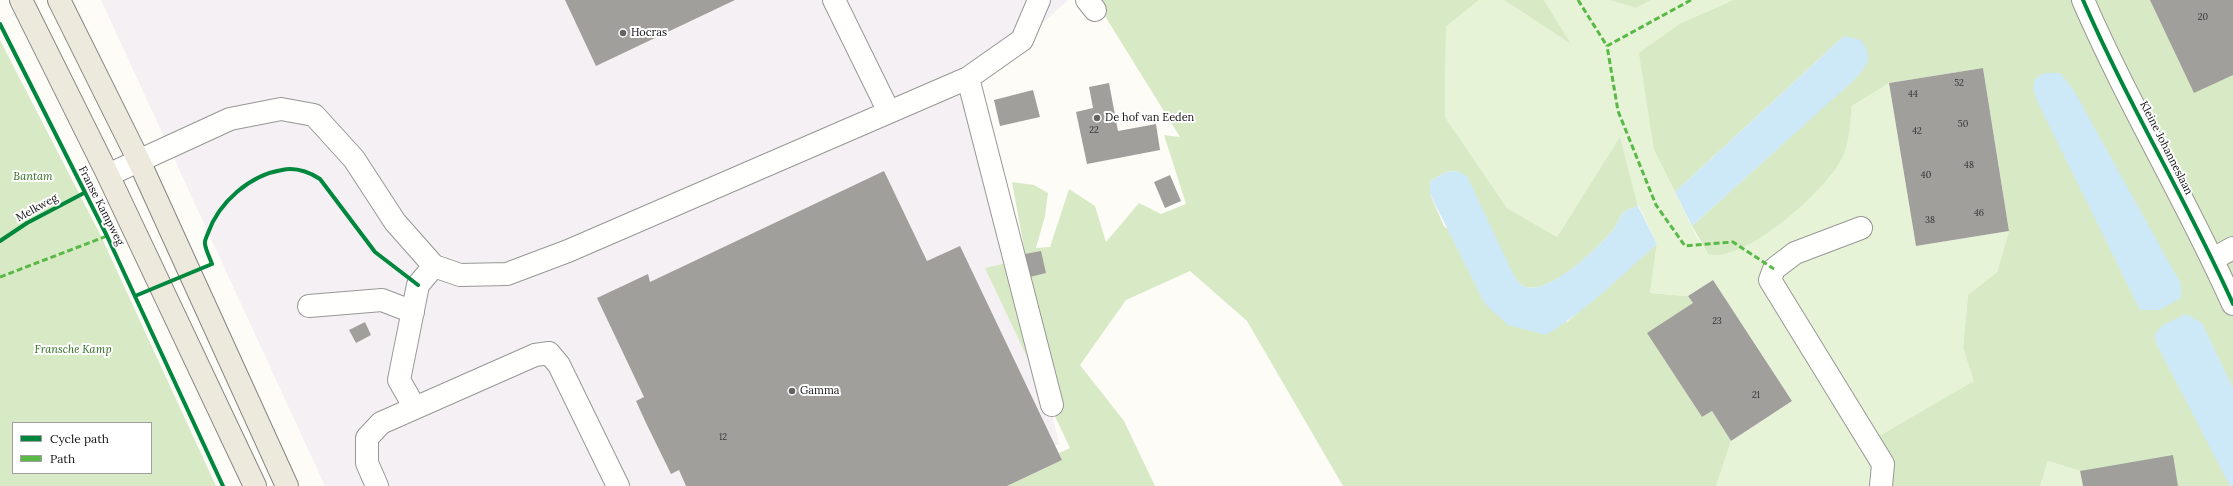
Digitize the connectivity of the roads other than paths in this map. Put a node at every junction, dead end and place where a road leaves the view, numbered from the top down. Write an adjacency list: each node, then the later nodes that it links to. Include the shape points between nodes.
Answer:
1 (21, 0): 9 (main road, Franse Kampweg)
2 (60, 0): 8 (main road)
3 (834, 0): 7 (street)
4 (1039, 0): 6 (street, via 1022,40)
5 (2083, 0): 12 (street, Kleine Johanneslaan, via 2107,54)
6 (968, 78): 7 (street); 17 (street)
7 (889, 112): 13 (street, via 575,248 507,274 460,275)
8 (139, 161): 9 (street); 13 (street, via 230,119 281,109 314,115 354,160 395,222); 20 (main road)
9 (108, 175): 19 (main road, Franse Kampweg)
10 (1861, 228): 23 (street, via 1795,253 1774,269 1770,280 1883,464)
11 (2233, 248): 12 (street)
12 (2213, 259): 14 (street, Kleine Johanneslaan)
13 (434, 266): 16 (street, via 418,285)
14 (2233, 304)
15 (309, 306): 16 (street, via 382,300)
16 (413, 312): 18 (street, via 399,380)
17 (1052, 405)
18 (415, 408): 21 (street, via 380,423 368,438 367,463); 22 (street, via 535,355 549,353 559,365)
19 (255, 486)
20 (287, 486)
21 (377, 486)
22 (618, 486)
23 (1881, 486)

